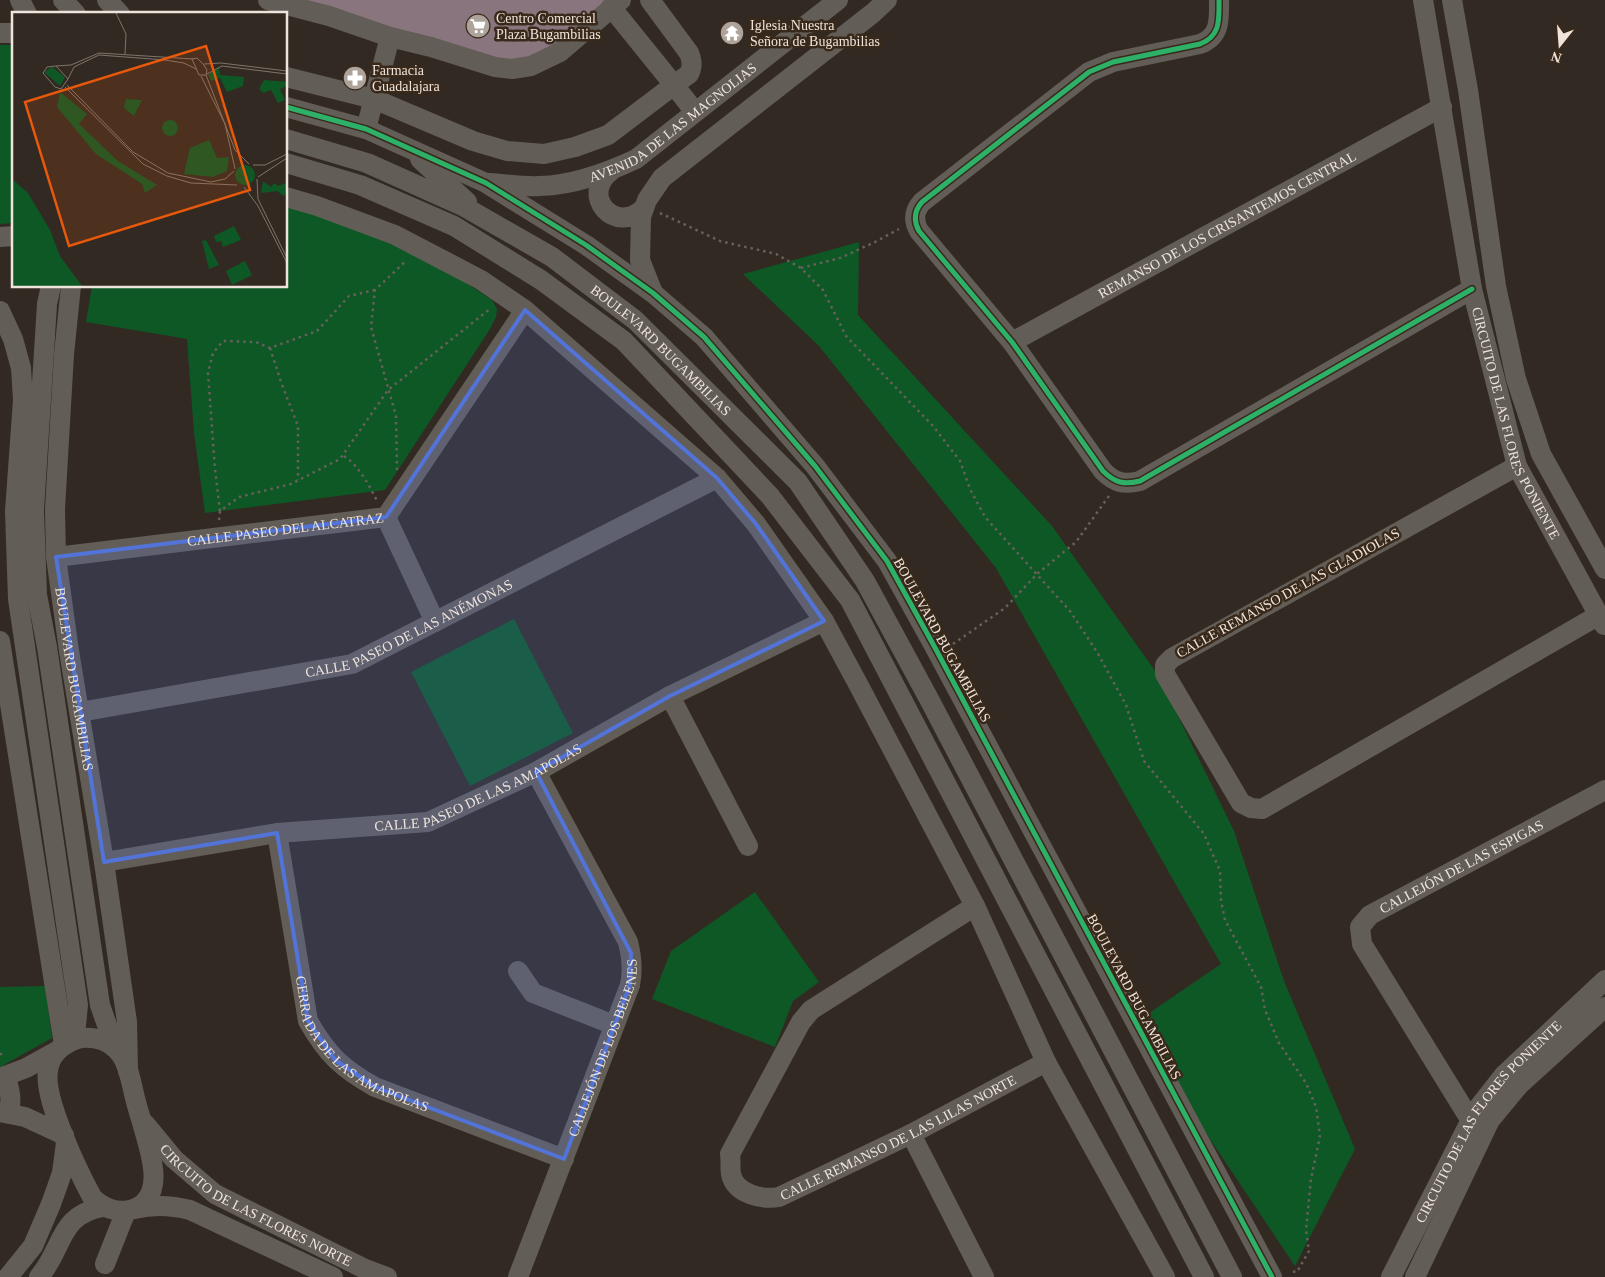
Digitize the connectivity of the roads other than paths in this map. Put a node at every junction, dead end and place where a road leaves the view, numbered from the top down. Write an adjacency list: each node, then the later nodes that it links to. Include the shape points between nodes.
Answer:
1 (20, 0): 12 (street)
2 (62, 0): 13 (street)
3 (107, 0): 14 (street)
4 (268, 0): 15 (street)
5 (650, 0): 17 (street, via 691,59 689,74)
6 (838, 0): 21 (street, AVENIDA DE LAS MAGNOLIAS)
7 (1219, 0): 39 (street, via 1219,24 1210,39 1200,44 1113,62 1089,72 918,211 919,231)
8 (1424, 0): 19 (street, CIRCUITO DE LAS FLORES PONIENTE)
9 (1452, 0): 48 (street, CIRCUITO DE LAS FLORES PONIENTE, via 1496,286 1516,379 1541,454)
10 (616, 4): 15 (street, via 560,52 540,63 519,69 495,67); 17 (street)
11 (874, 4): 31 (street, via 662,178)
12 (26, 12)
13 (74, 12)
14 (118, 12)
15 (390, 37): 18 (street)
16 (288, 78): 18 (street)
17 (674, 85): 18 (street, via 608,135 575,148 544,154 507,151); 21 (street)
18 (374, 100): 22 (street)
19 (1442, 106): 35 (street, CIRCUITO DE LAS FLORES PONIENTE); 39 (street, REMANSO DE LOS CRISANTEMOS CENTRAL)
20 (288, 108): 22 (street, BOULEVARD BUGAMBILIAS)
21 (695, 112): 26 (street, AVENIDA DE LAS MAGNOLIAS, via 636,158)
22 (366, 129): 24 (street, BOULEVARD BUGAMBILIAS)
23 (288, 140): 32 (street, BOULEVARD BUGAMBILIAS, via 367,163)
24 (410, 148): 27 (street, BOULEVARD BUGAMBILIAS); 32 (street)
25 (288, 164): 44 (street, BOULEVARD BUGAMBILIAS, via 360,185 454,226 542,280 624,341)
26 (611, 170): 27 (street, AVENIDA DE LAS MAGNOLIAS, via 579,181 540,186); 31 (street, via 598,189 605,210 618,218 625,218 639,214)
27 (486, 182): 36 (street, BOULEVARD BUGAMBILIAS, via 586,245)
28 (288, 191): 30 (street)
29 (288, 198): 30 (street)
30 (317, 206): 37 (street, via 395,235 481,280)
31 (644, 208): 36 (street, via 640,260)
32 (483, 217): 40 (street, BOULEVARD BUGAMBILIAS, via 552,257 635,320)
33 (50, 288): 53 (street, BOULEVARD BUGAMBILIAS, via 46,304 34,510 37,595)
34 (71, 288): 47 (street, BOULEVARD BUGAMBILIAS, via 56,490)
35 (1472, 289): 39 (street, via 1130,484 1120,483 1103,471); 41 (street, CIRCUITO DE LAS FLORES PONIENTE)
36 (653, 293): 42 (street, BOULEVARD BUGAMBILIAS, via 704,337)
37 (526, 310): 43 (street); 45 (street, CALLE PASEO DEL ALCATRAZ)
38 (0, 311): 69 (street, via 21,368 23,400 15,512 18,599 78,1005)
39 (1012, 342)
40 (762, 447): 42 (street); 57 (street, BOULEVARD BUGAMBILIAS, via 798,482 865,581)
41 (1517, 466): 50 (street, CIRCUITO DE LAS FLORES PONIENTE); 50 (street, CALLE REMANSO DE LAS GLADIOLAS, via 1172,658 1165,665 1165,674 1241,803 1262,809)
42 (820, 472): 54 (street, BOULEVARD BUGAMBILIAS, via 887,561)
43 (717, 478): 46 (street); 51 (street, CALLE PASEO DE LAS ANÉMONAS)
44 (770, 496): 46 (street); 94 (street, BOULEVARD BUGAMBILIAS, via 850,600)
45 (386, 517): 47 (street, CALLE PASEO DEL ALCATRAZ); 51 (street)
46 (776, 552): 49 (street)
47 (56, 557): 55 (street, BOULEVARD BUGAMBILIAS)
48 (1605, 569)
49 (824, 621): 56 (street, CALLE PASEO DE LAS AMAPOLAS); 64 (street)
50 (1602, 621)
51 (436, 622): 58 (street, CALLE PASEO DE LAS ANÉMONAS, via 352,664)
52 (0, 642): 69 (street)
53 (47, 648): 55 (street); 70 (street, BOULEVARD BUGAMBILIAS, via 100,1004)
54 (936, 649): 57 (street); 86 (street, BOULEVARD BUGAMBILIAS)
55 (72, 668): 58 (street, BOULEVARD BUGAMBILIAS)
56 (670, 696): 59 (street, CALLE PASEO DE LAS AMAPOLAS); 62 (street)
57 (929, 700): 95 (street, BOULEVARD BUGAMBILIAS)
58 (80, 712): 63 (street, BOULEVARD BUGAMBILIAS)
59 (536, 772): 61 (street, CALLE PASEO DE LAS AMAPOLAS, via 428,822); 68 (street, CALLEJÓN DE LOS BELENES, via 630,948 632,975)
60 (1605, 790): 76 (street, CALLEJÓN DE LAS ESPIGAS, via 1370,915 1360,927 1362,944)
61 (277, 833): 63 (street, CALLE PASEO DE LAS AMAPOLAS); 79 (street, CERRADA DE LAS AMAPOLAS, via 308,1021 335,1060 375,1087)
62 (748, 846)
63 (104, 862): 72 (street, BOULEVARD BUGAMBILIAS, via 127,1022)
64 (975, 906): 71 (street); 77 (street, CALLE REMANSO DE LAS LILAS NORTE, via 825,1000 800,1022 730,1154 731,1176 747,1193 763,1198 779,1197)
65 (518, 971): 68 (street, via 532,993)
66 (1605, 980): 76 (street, CIRCUITO DE LAS FLORES PONIENTE, via 1504,1075)
67 (1605, 1007): 97 (street, CIRCUITO DE LAS FLORES PONIENTE, via 1519,1085 1490,1120)
68 (614, 1025): 79 (street, CALLEJÓN DE LOS BELENES)
69 (64, 1046): 70 (street, via 90,1038 108,1042); 73 (street, via 26,1068); 78 (street, via 48,1068 47,1077)
70 (115, 1048): 72 (street, BOULEVARD BUGAMBILIAS)
71 (1046, 1062): 77 (street, CALLE REMANSO DE LAS LILAS NORTE); 93 (street)
72 (128, 1071): 75 (street)
73 (2, 1077): 74 (street, via 10,1088 12,1101)
74 (5, 1112): 78 (street, via 40,1123)
75 (140, 1116): 80 (street, CIRCUITO DE LAS FLORES NORTE, via 174,1159); 82 (street, via 154,1177 146,1199)
76 (1471, 1120): 96 (street, CIRCUITO DE LAS FLORES PONIENTE)
77 (911, 1134): 92 (street)
78 (65, 1138): 81 (street, via 92,1197); 87 (street, via 62,1173 51,1204 33,1246)
79 (564, 1159): 91 (street, CALLEJÓN DE LOS BELENES)
80 (215, 1194): 83 (street); 85 (street, CIRCUITO DE LAS FLORES NORTE)
81 (103, 1207): 82 (street, CIRCUITO DE LAS FLORES NORTE); 88 (street, via 81,1214 68,1225 47,1268)
82 (130, 1210): 83 (street, CIRCUITO DE LAS FLORES NORTE, via 166,1205); 84 (street)
83 (202, 1215): 89 (street, CIRCUITO DE LAS FLORES NORTE)
84 (105, 1264)
85 (361, 1272): 90 (street, CIRCUITO DE LAS FLORES NORTE)
86 (1270, 1274)
87 (8, 1277)
88 (39, 1277)
89 (333, 1277)
90 (387, 1277)
91 (518, 1277)
92 (984, 1277)
93 (1166, 1277)
94 (1204, 1277)
95 (1232, 1277)
96 (1391, 1277)
97 (1415, 1277)

